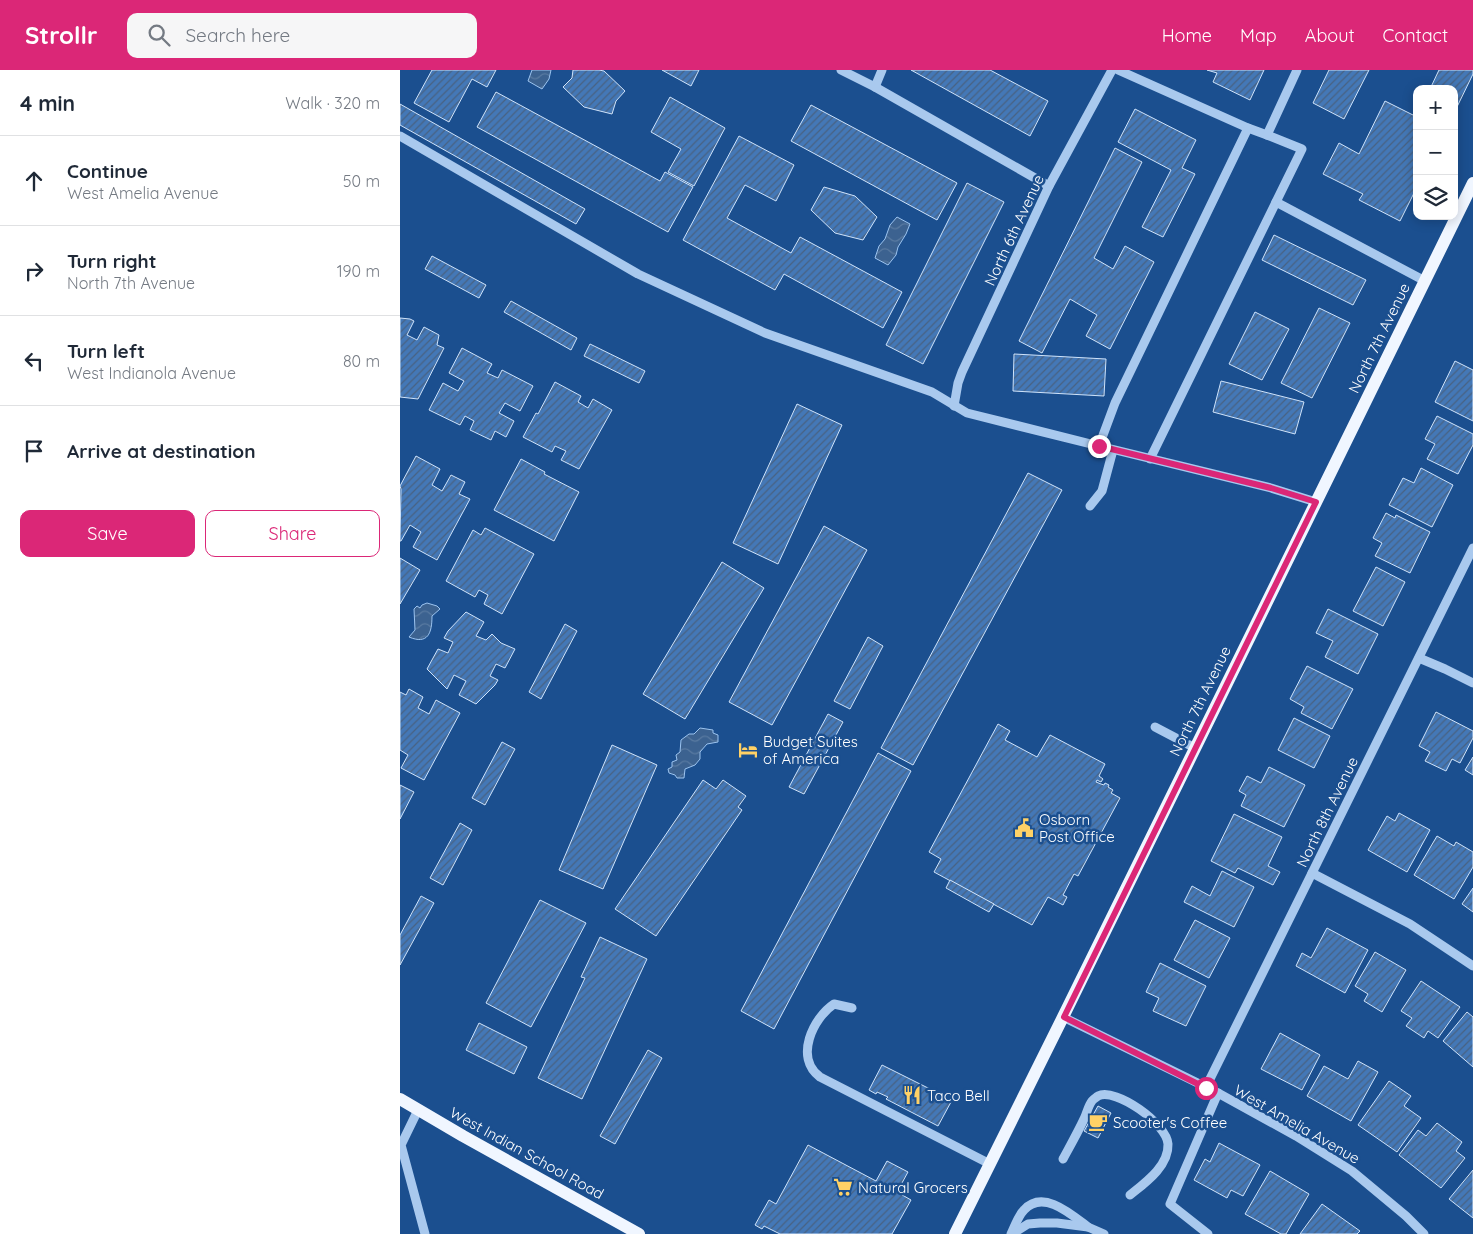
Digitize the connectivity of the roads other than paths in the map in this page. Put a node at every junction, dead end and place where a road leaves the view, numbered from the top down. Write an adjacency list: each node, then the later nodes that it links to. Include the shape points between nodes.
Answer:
1 (841, 70): 6 (street)
2 (882, 70): 6 (street)
3 (1112, 70): 11 (street, North 6th Avenue)
4 (1118, 70): 7 (street)
5 (1297, 70): 8 (street)
6 (875, 87): 11 (street)
7 (1248, 128): 8 (street); 15 (street, via 1115,403)
8 (1267, 135): 12 (street, via 1302,149)
9 (400, 136): 14 (street, via 638,274 765,333 932,392)
10 (1473, 183): 13 (main road, North 7th Avenue)
11 (1049, 186): 14 (street, North 6th Avenue, via 962,372)
12 (1276, 202): 13 (street); 17 (street)
13 (1425, 280): 18 (main road, North 7th Avenue)
14 (954, 406): 15 (street, via 966,412)
15 (1099, 446): 16 (street)
16 (1113, 450): 17 (street); 19 (street, via 1102,491)
17 (1150, 459): 18 (street)
18 (1316, 502): 24 (main road, North 7th Avenue)
19 (1090, 506)
20 (1473, 548): 21 (street, North 8th Avenue)
21 (1419, 658): 22 (street); 25 (street, North 8th Avenue)
22 (1473, 683)
23 (1155, 727): 24 (street)
24 (1195, 748): 28 (main road, North 7th Avenue)
25 (1312, 873): 26 (street, via 1410,924); 29 (street, North 8th Avenue)
26 (1473, 966)
27 (852, 1008): 34 (street, via 834,1004 812,1031 807,1048 814,1072)
28 (1064, 1017): 29 (street, West Amelia Avenue); 34 (main road, North 7th Avenue)
29 (1206, 1088): 30 (street, West Amelia Avenue)
30 (1218, 1093): 42 (street, via 1170,1204); 43 (street, West Amelia Avenue, via 1352,1170)
31 (400, 1099): 32 (main road, West Indian School Road)
32 (418, 1110): 37 (street, via 401,1145); 38 (main road, West Indian School Road)
33 (1063, 1159): 35 (street, via 1097,1096 1105,1094 1129,1103 1154,1121 1162,1130 1168,1146 1161,1164)
34 (990, 1164): 39 (main road, North 7th Avenue)
35 (1130, 1195)
36 (1088, 1227): 40 (street, via 1028,1224); 40 (street, via 1069,1212 1041,1200 1024,1209); 41 (street)
37 (424, 1234)
38 (639, 1234)
39 (955, 1234)
40 (1011, 1234)
41 (1104, 1234)
42 (1208, 1234)
43 (1424, 1234)

